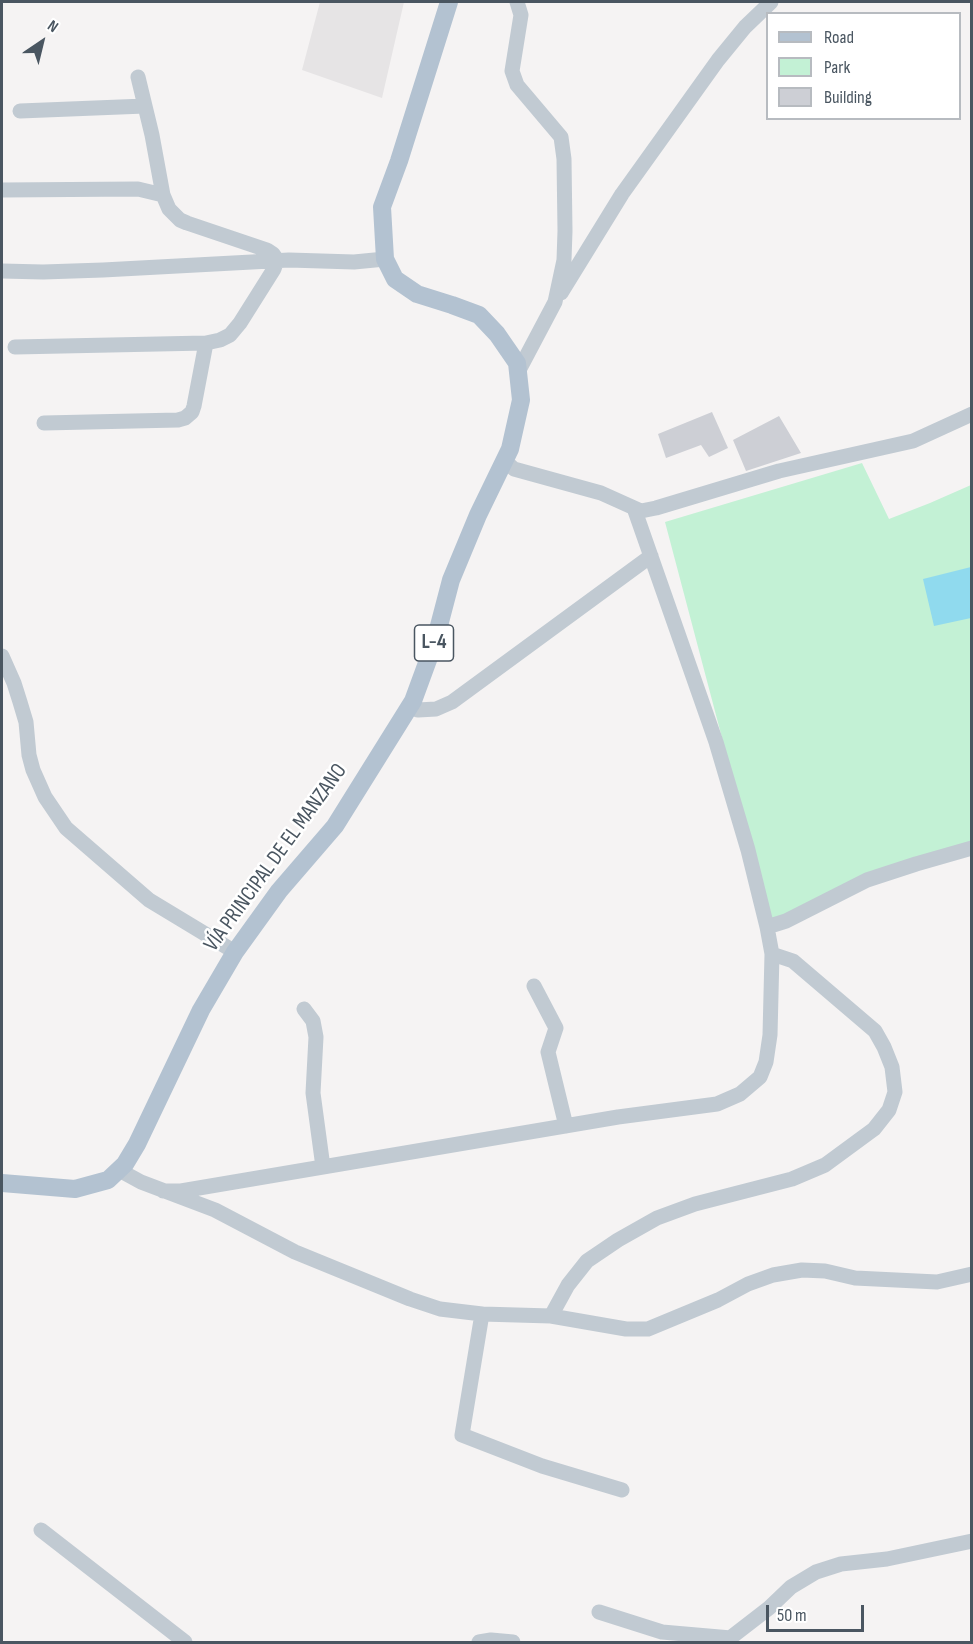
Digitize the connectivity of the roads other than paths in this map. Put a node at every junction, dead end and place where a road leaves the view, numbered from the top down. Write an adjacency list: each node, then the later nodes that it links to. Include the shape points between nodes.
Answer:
1 (449, 2): 9 (main road, via 382,207)
2 (517, 2): 12 (street, via 521,15 512,71 517,85 561,137 564,159 564,260)
3 (771, 2): 12 (street, via 718,60 622,194)
4 (138, 77): 5 (street)
5 (145, 106): 6 (street); 8 (street)
6 (20, 111)
7 (2, 190): 8 (street, via 138,189)
8 (163, 195): 10 (street, via 180,220 261,248)
9 (384, 259): 10 (street); 15 (main road, VÍA PRINCIPAL DE EL MANZANO / L-4, via 394,279 417,294 479,315 517,363)
10 (277, 260): 11 (street, via 103,270); 13 (street, via 230,335)
11 (2, 270)
12 (555, 302): 15 (street)
13 (206, 343): 14 (street); 17 (street, via 194,406 185,418)
14 (15, 347)
15 (518, 372): 18 (main road, VÍA PRINCIPAL DE EL MANZANO / L-4, via 521,400)
16 (972, 414): 19 (street, via 913,441 779,471 656,508)
17 (44, 423)
18 (510, 449): 19 (street, via 505,461 514,469 601,493); 22 (main road, VÍA PRINCIPAL DE EL MANZANO / L-4, via 451,580 435,641)
19 (634, 508): 20 (street)
20 (651, 556): 22 (street, via 452,702 436,709 418,710); 24 (street, via 716,742)
21 (2, 656): 25 (street, via 26,722 33,770 66,828 149,900)
22 (413, 701): 25 (main road, VÍA PRINCIPAL DE EL MANZANO / L-4, via 335,826 279,891)
23 (972, 848): 24 (street, via 867,880)
24 (767, 927): 26 (street)
25 (235, 952): 31 (main road, VÍA PRINCIPAL DE EL MANZANO / L-4, via 201,1010 137,1144)
26 (772, 954): 29 (street, via 766,1062 760,1077 740,1094 717,1104); 36 (street, via 793,961 875,1031 892,1067 895,1092 888,1110 874,1129 825,1165 792,1179 686,1207 618,1240 587,1262 568,1285)
27 (534, 986): 29 (street, via 556,1028 548,1052)
28 (304, 1009): 30 (street, via 313,1022 316,1037 313,1093)
29 (566, 1126): 30 (street)
30 (323, 1167): 33 (street)
31 (119, 1170): 32 (main road, VÍA PRINCIPAL DE EL MANZANO / L-4, via 108,1180 75,1189); 33 (street)
32 (2, 1183)
33 (163, 1191): 35 (street, via 215,1210 295,1252 410,1299 440,1309)
34 (972, 1274): 36 (street, via 937,1282 855,1278 802,1270 748,1284 648,1329)
35 (482, 1314): 36 (street); 37 (street, via 462,1435 542,1466)
36 (551, 1316)
37 (622, 1490)
38 (40, 1530): 42 (street)
39 (972, 1541): 41 (street, via 816,1572 791,1587)
40 (599, 1612): 41 (street, via 662,1632)
41 (728, 1640)
42 (185, 1642)
43 (479, 1642): 44 (street)
44 (513, 1642)

